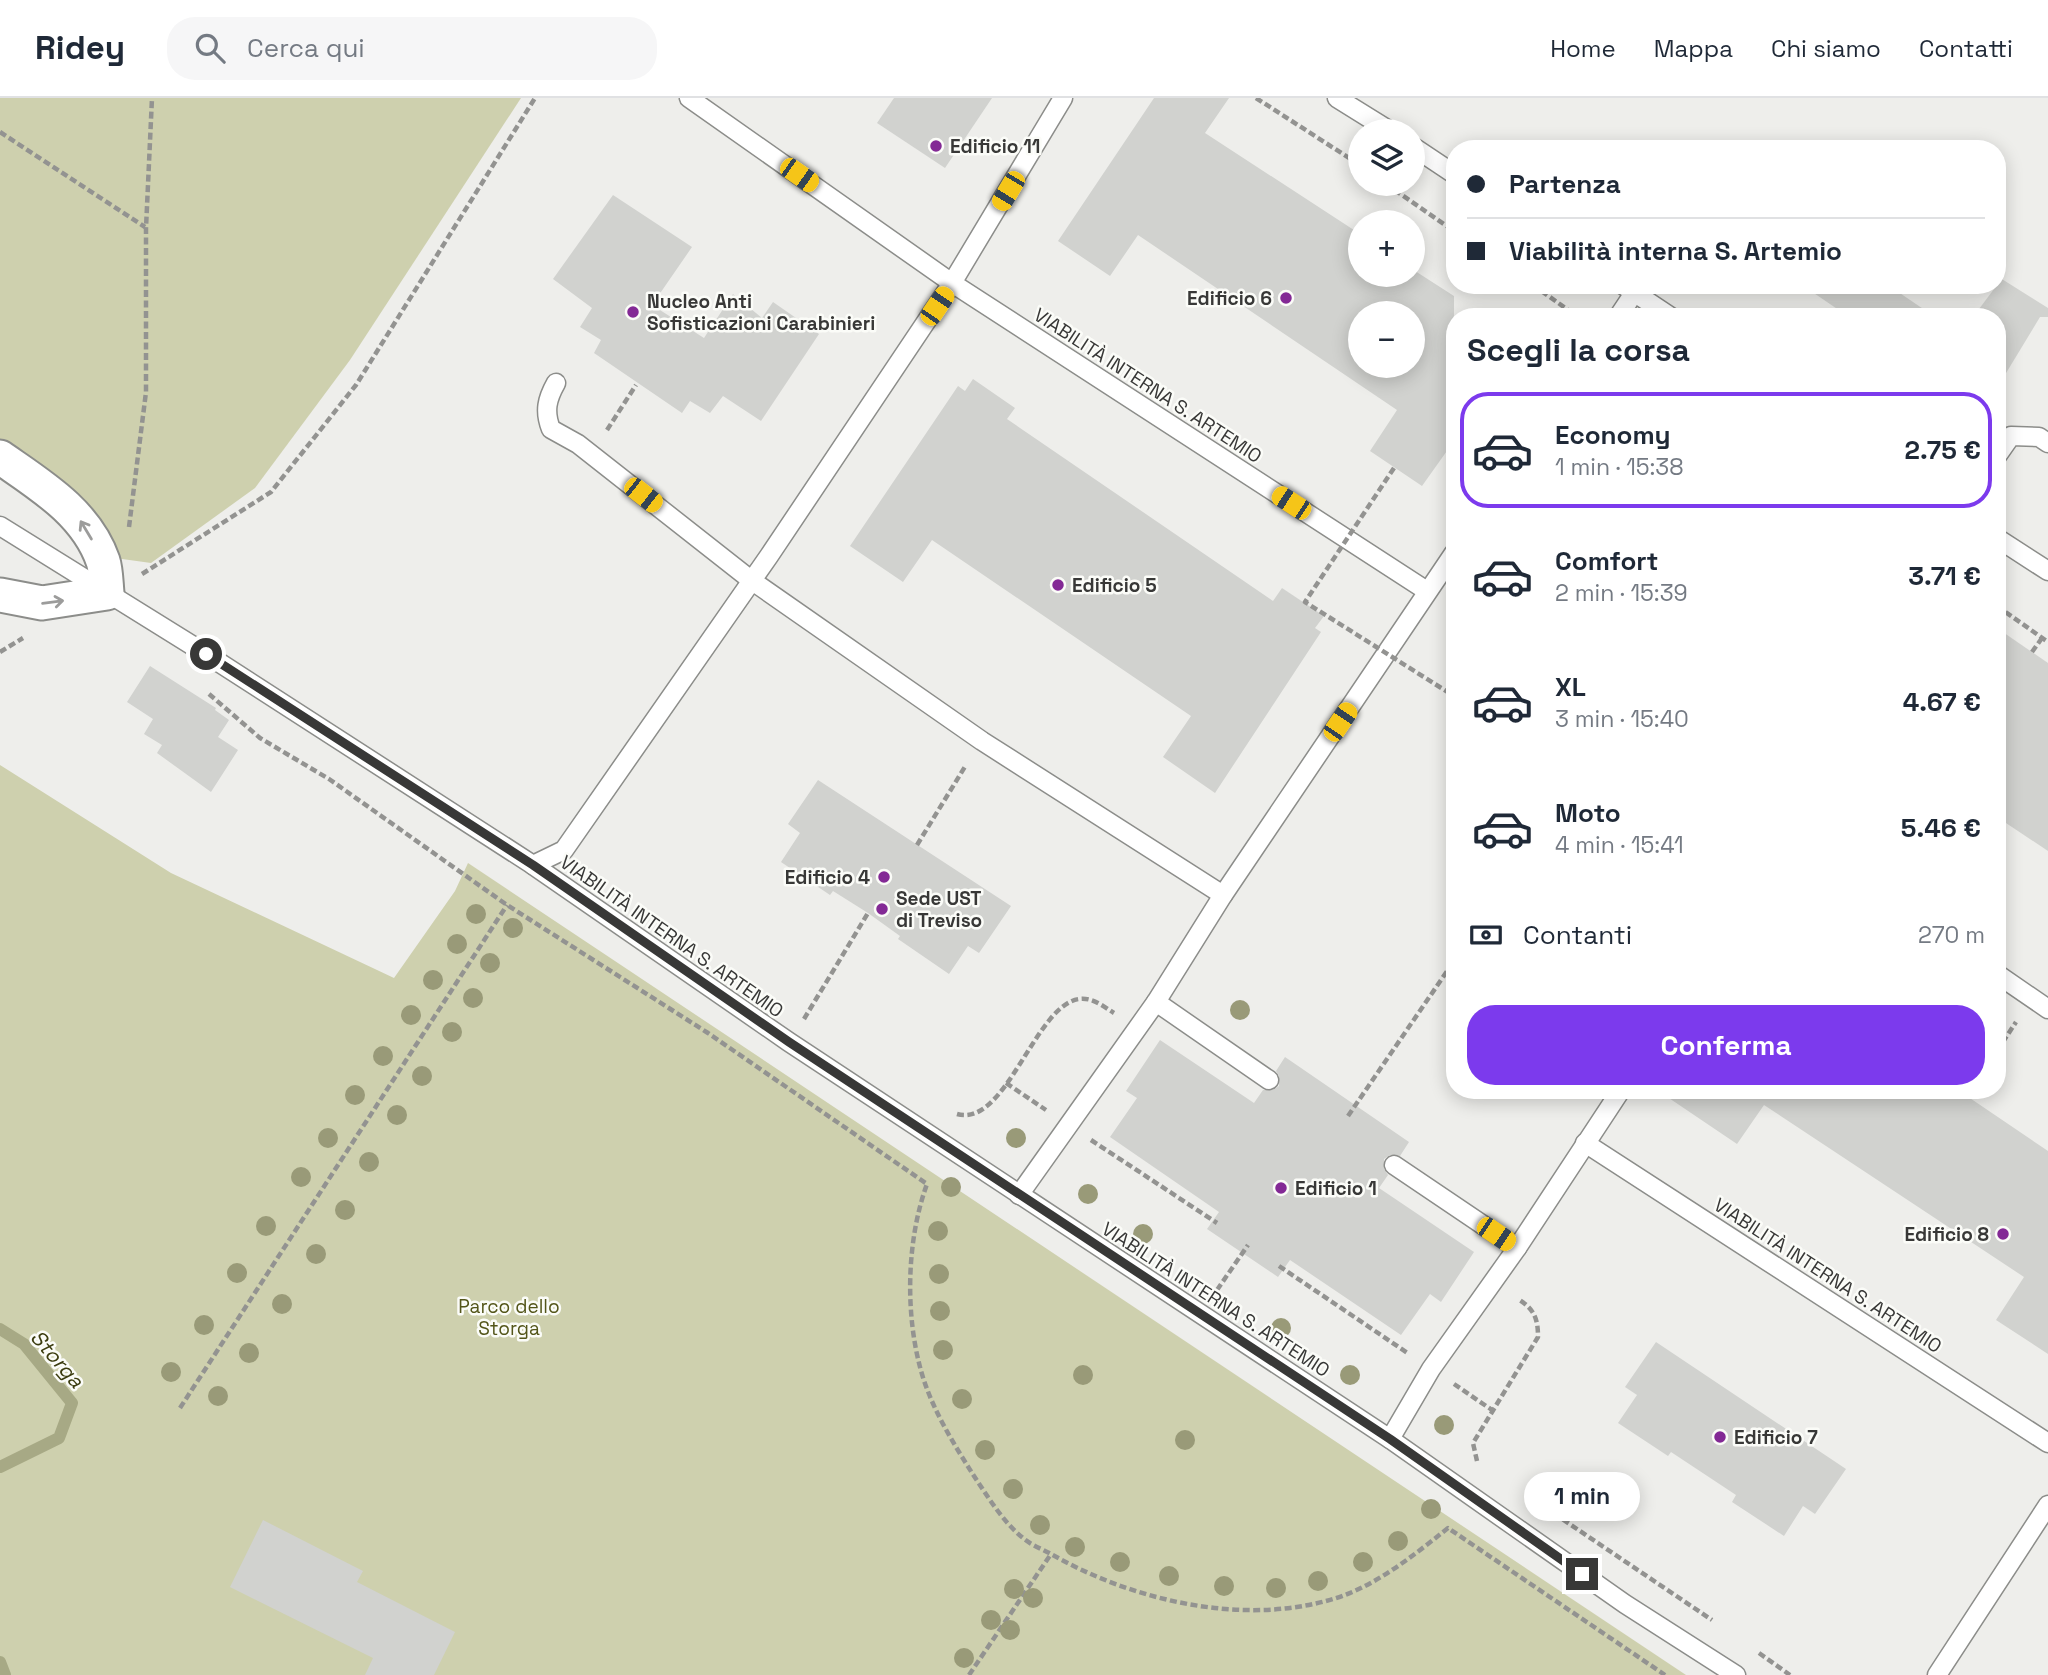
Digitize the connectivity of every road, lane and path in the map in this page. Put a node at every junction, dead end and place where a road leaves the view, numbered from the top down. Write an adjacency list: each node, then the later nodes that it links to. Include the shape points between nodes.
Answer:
1 (152, 98): 14 (path)
2 (535, 98): 32 (path, via 356,385 271,492)
3 (689, 98): 15 (lane, VIABILITÀ INTERNA S. ARTEMIO)
4 (1063, 98): 15 (lane, VIABILITÀ INTERNA S. ARTEMIO)
5 (1256, 98): 10 (path)
6 (1337, 98): 7 (lane)
7 (1371, 119)
8 (0, 132): 14 (path)
9 (1425, 155): 11 (lane)
10 (1348, 157)
11 (1446, 169)
12 (1403, 196): 13 (path)
13 (1446, 225)
14 (146, 228): 26 (path, via 146,392)
15 (952, 283): 30 (lane, VIABILITÀ INTERNA S. ARTEMIO); 31 (lane, VIABILITÀ INTERNA S. ARTEMIO)
16 (1546, 294): 18 (path)
17 (1636, 294): 19 (lane)
18 (1565, 308)
19 (1658, 308)
20 (556, 383): 30 (lane, via 547,398 551,429 578,444)
21 (2006, 443): 22 (lane, via 2011,436 2039,437)
22 (2048, 443)
23 (0, 457): 32 (street, one-way to 23, via 103,561 82,522 58,497)
24 (1394, 468): 39 (path, bridge, via 1305,602)
25 (0, 526): 32 (lane)
26 (129, 529)
27 (2006, 544): 29 (lane)
28 (1446, 564): 31 (lane)
29 (2048, 571)
30 (751, 580): 42 (lane); 44 (lane, VIABILITÀ INTERNA S. ARTEMIO, via 564,850)
31 (1427, 591): 45 (lane)
32 (107, 593): 33 (street, one-way to 32, via 43,603); 40 (lane)
33 (0, 595)
34 (2006, 612): 35 (path)
35 (2042, 638): 36 (path); 37 (path)
36 (2048, 642)
37 (2032, 652)
38 (205, 691): 41 (path)
39 (1446, 691)
40 (281, 705): 41 (path); 44 (lane)
41 (260, 738): 46 (path, via 329,779)
42 (982, 741): 43 (path); 45 (lane)
43 (917, 845)
44 (533, 865): 66 (lane, VIABILITÀ INTERNA S. ARTEMIO)
45 (1223, 895): 51 (lane)
46 (507, 905): 74 (path); 81 (path, via 708,1033 928,1184 918,1212 912,1275 920,1367 939,1415 991,1501 1023,1538)
47 (868, 913): 55 (path)
48 (1446, 972): 60 (path)
49 (1446, 972): 62 (path)
50 (2006, 980): 52 (lane)
51 (1156, 1002): 57 (lane); 63 (lane)
52 (2048, 1009)
53 (793, 1010): 55 (path)
54 (1117, 1015): 58 (path, via 1094,1001 1079,999 1064,1005)
55 (804, 1018): 56 (path)
56 (816, 1026)
57 (1269, 1080)
58 (1006, 1083): 61 (path, via 980,1112 966,1117); 63 (path)
59 (1614, 1099): 64 (lane)
60 (1354, 1105)
61 (954, 1114)
62 (1348, 1116)
63 (1068, 1125): 66 (lane); 67 (path)
64 (1586, 1143): 69 (lane); 77 (lane, VIABILITÀ INTERNA S. ARTEMIO)
65 (1394, 1165): 69 (lane)
66 (1019, 1195): 72 (lane, VIABILITÀ INTERNA S. ARTEMIO)
67 (1217, 1223)
68 (1248, 1245): 72 (path)
69 (1517, 1248): 73 (lane)
70 (1279, 1266): 73 (path)
71 (1511, 1293): 75 (path, via 1529,1306 1538,1320 1538,1337)
72 (1201, 1313): 76 (lane, VIABILITÀ INTERNA S. ARTEMIO)
73 (1431, 1369): 75 (path); 76 (lane)
74 (180, 1408)
75 (1492, 1410): 78 (path, via 1473,1443 1475,1460)
76 (1390, 1439): 86 (lane, VIABILITÀ INTERNA S. ARTEMIO, via 1625,1604)
77 (2048, 1443)
78 (1486, 1468)
79 (1520, 1491): 82 (path)
80 (2048, 1505): 88 (lane)
81 (1051, 1554): 84 (path); 85 (path, via 1116,1585 1170,1599 1226,1610 1277,1609 1327,1601 1373,1580 1448,1528)
82 (1723, 1628)
83 (1756, 1652): 87 (path)
84 (969, 1675)
85 (1665, 1675)
86 (1735, 1675)
87 (1790, 1675)
88 (1937, 1675)

